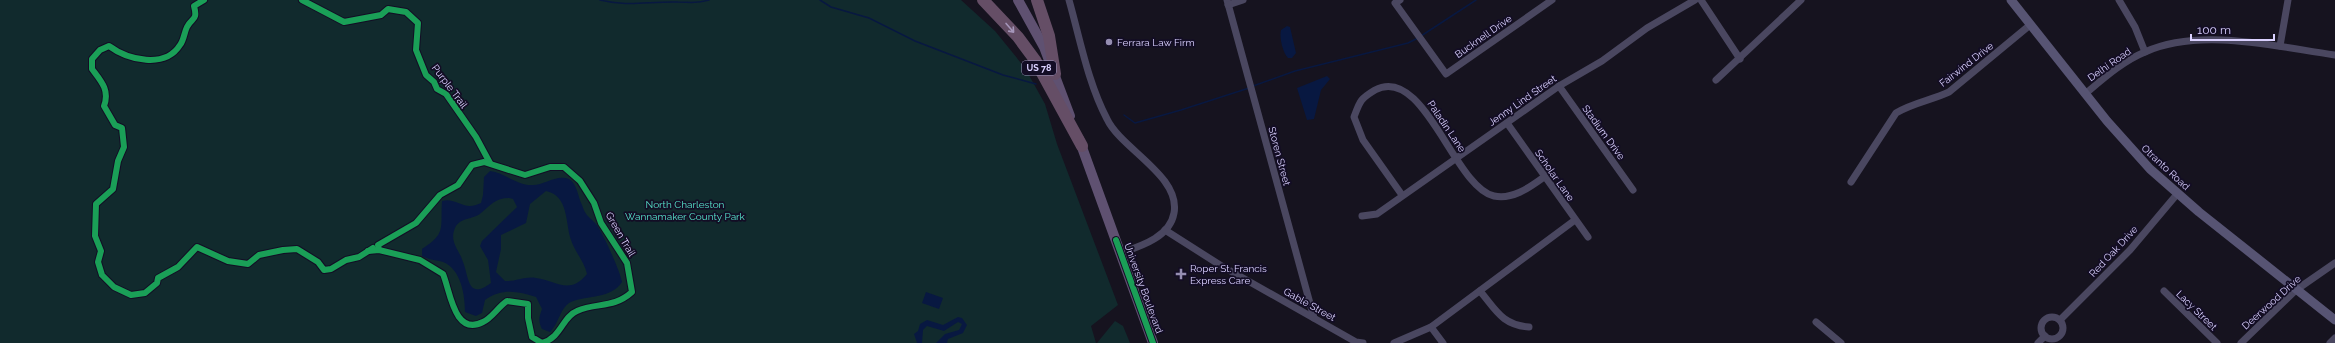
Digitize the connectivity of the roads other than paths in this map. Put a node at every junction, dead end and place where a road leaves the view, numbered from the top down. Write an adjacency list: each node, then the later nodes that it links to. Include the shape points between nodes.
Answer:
1 (983, 0): 25 (highway, US 78, one-way to 25, via 1018,37 1035,60)
2 (1018, 0): 20 (main road, University Boulevard)
3 (1036, 0): 20 (highway, US 78, via 1050,36)
4 (1069, 0): 34 (street, via 1107,121 1161,177 1171,191 1175,207 1173,218)
5 (1243, 0): 13 (street)
6 (1552, 0): 14 (street, Bucknell Drive, via 1446,74)
7 (1695, 0): 22 (street, Jenny Lind Street)
8 (1701, 0): 19 (street)
9 (1801, 0): 19 (street)
10 (2011, 0): 15 (street, Otranto Road)
11 (2119, 0): 17 (street, via 2136,27)
12 (2288, 0): 16 (street)
13 (1227, 2): 41 (street, Storen Street)
14 (1398, 2)
15 (2030, 25): 23 (street, Otranto Road); 28 (street, Fairwind Drive, via 1949,92 1896,113)
16 (2280, 46): 17 (street, Delhi Road, via 2214,40 2171,43); 18 (street, Delhi Road)
17 (2145, 52): 23 (street, Delhi Road, via 2123,64)
18 (2335, 55)
19 (1740, 59): 21 (street)
20 (1056, 74): 25 (main road, University Boulevard / US 78)
21 (1716, 80)
22 (1559, 86): 24 (street, Jenny Lind Street); 29 (street, Stadium Drive)
23 (2085, 94): 30 (street, Otranto Road, via 2122,140)
24 (1507, 123): 26 (street, Jenny Lind Street); 27 (street, Scholar Lane)
25 (1082, 146): 36 (main road, University Boulevard / US 78)
26 (1456, 158): 27 (street, Paladin Lane, via 1481,189 1494,196 1512,195 1529,189); 31 (street, Jenny Lind Street); 31 (street, Paladin Lane, via 1417,101 1399,88 1382,87 1361,98 1354,117 1363,140)
27 (1544, 176): 33 (street, Scholar Lane)
28 (1850, 182)
29 (1633, 190)
30 (2178, 193): 38 (street, Otranto Road); 42 (street, Red Oak Drive, via 2130,250)
31 (1402, 195): 32 (street, Jenny Lind Street, via 1377,214)
32 (1362, 216)
33 (1575, 220): 35 (street, Scholar Lane); 39 (street)
34 (1165, 230): 36 (street, via 1144,245); 41 (street, Gable Street, via 1220,265)
35 (1588, 238)
36 (1121, 253): 49 (main road, University Boulevard / US 78)
37 (2335, 263): 38 (street, Deerwood Drive)
38 (2296, 290): 43 (street, Otranto Road); 56 (street, Deerwood Drive)
39 (1480, 291): 45 (street); 46 (street, via 1505,320 1515,326)
40 (2164, 291): 55 (street, Lacy Street)
41 (1314, 318): 50 (street, Gable Street, via 1356,342)
42 (2060, 320): 47 (street, via 2063,327 2061,334 2052,339); 47 (street, via 2051,317 2044,320 2041,326)
43 (2335, 320)
44 (1816, 322): 53 (street)
45 (1431, 327): 51 (street); 52 (street)
46 (1529, 327)
47 (2045, 336): 54 (street)
48 (2335, 338): 57 (street)
49 (1153, 343)
50 (1363, 343)
51 (1394, 343)
52 (1443, 343)
53 (1841, 343)
54 (2038, 343)
55 (2217, 343)
56 (2241, 343)
57 (2330, 343)

